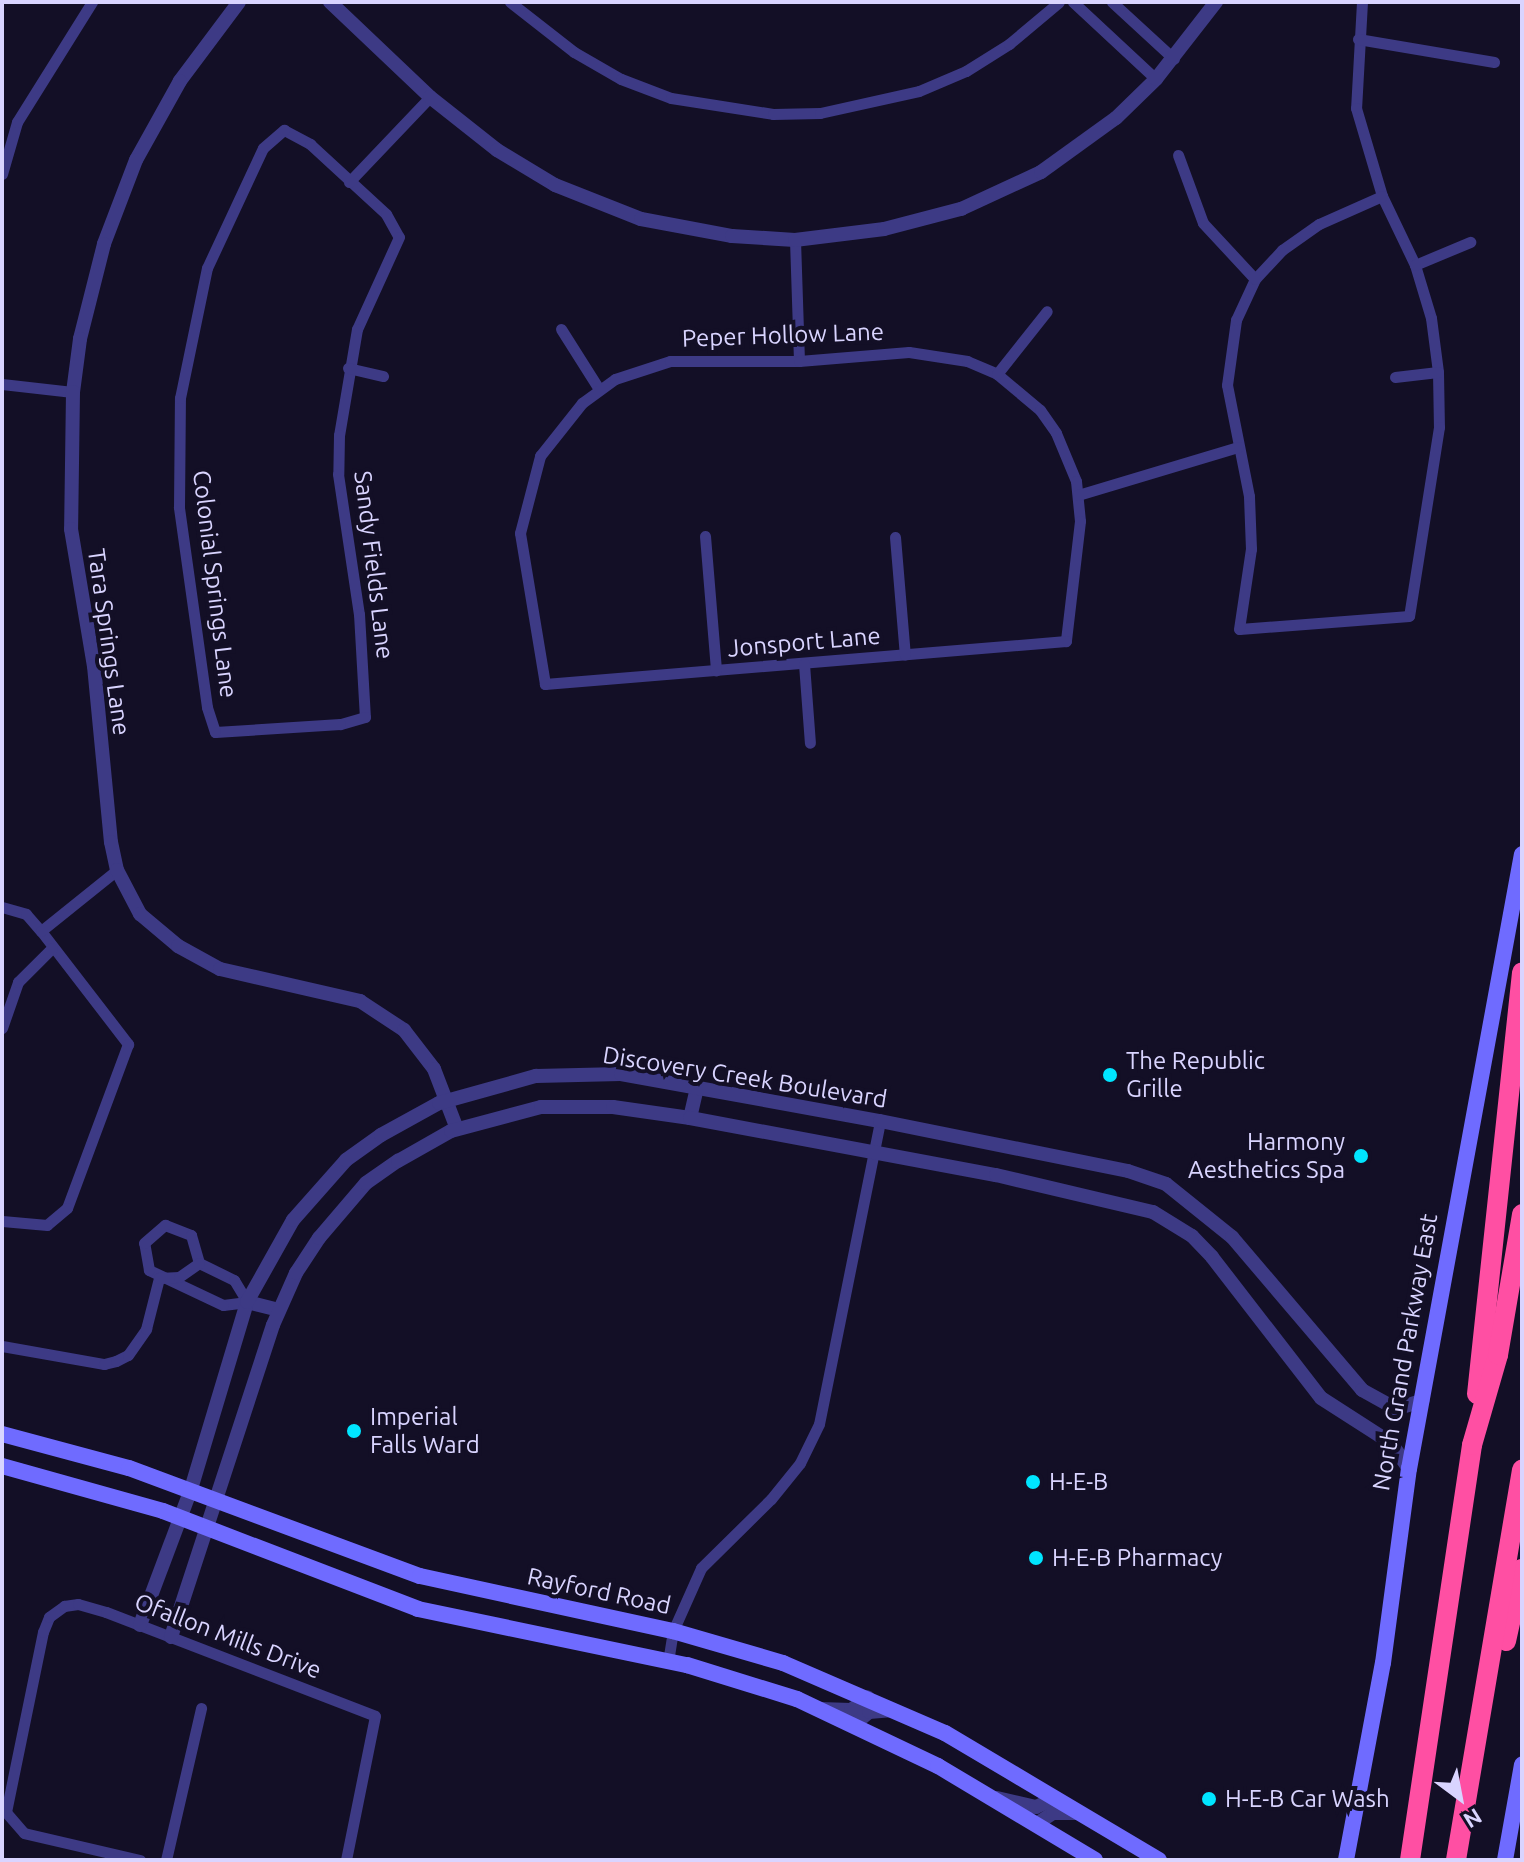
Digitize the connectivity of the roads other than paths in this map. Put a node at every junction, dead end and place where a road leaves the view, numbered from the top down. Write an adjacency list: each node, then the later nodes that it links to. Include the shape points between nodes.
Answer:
1 (92, 2): 16 (street, via 17,122)
2 (239, 2): 33 (street, Tara Springs Lane, via 180,81 136,160 96,273)
3 (330, 2): 14 (street)
4 (510, 2): 5 (street, via 574,52 621,79 683,101 773,114 820,113 919,91 966,71 1009,44)
5 (1059, 2)
6 (1073, 2): 13 (street)
7 (1112, 2): 11 (street)
8 (1216, 2): 11 (street)
9 (1362, 2): 10 (street)
10 (1358, 39): 12 (street); 18 (street, via 1356,108)
11 (1174, 59): 13 (street)
12 (1494, 62)
13 (1156, 79): 19 (street, via 1116,118 1041,172 961,209 884,229)
14 (430, 97): 17 (street); 19 (street, via 497,150 555,185 641,219 732,236)
15 (1178, 155): 22 (street, via 1203,223)
16 (2, 174)
17 (349, 182): 26 (street, Sandy Fields Lane, via 386,214 399,237 371,291); 43 (street, Colonial Springs Lane, via 310,144 284,130 263,148 207,268 180,398 179,507 215,732 340,724)
18 (1382, 196): 21 (street); 22 (street, via 1319,224 1282,250)
19 (795, 240): 25 (street)
20 (1470, 242): 21 (street)
21 (1415, 265): 27 (street, via 1431,318)
22 (1255, 279): 34 (street, via 1236,320 1229,354 1227,385)
23 (1047, 311): 28 (street)
24 (561, 329): 32 (street)
25 (799, 361): 28 (street, Peper Hollow Lane, via 936,354); 32 (street, Peper Hollow Lane, via 670,361)
26 (348, 368): 29 (street); 43 (street, Sandy Fields Lane, via 338,474 359,614)
27 (1438, 372): 30 (street); 34 (street, via 1439,427 1409,616 1239,629 1251,549 1249,496)
28 (997, 374): 35 (street, Peper Hollow Lane, via 1040,410 1056,433)
29 (383, 376)
30 (1395, 377)
31 (2, 384): 33 (street)
32 (599, 389): 42 (street, Peper Hollow Lane, via 564,421 540,456 525,499 523,560)
33 (73, 392): 46 (street, Tara Springs Lane, via 71,529)
34 (1238, 447): 35 (street)
35 (1078, 495): 38 (street, Peper Hollow Lane, via 1080,521)
36 (705, 536): 41 (street)
37 (895, 537): 39 (street)
38 (1066, 641): 39 (street, Jonsport Lane)
39 (905, 655): 40 (street, Jonsport Lane)
40 (804, 664): 41 (street, Jonsport Lane); 44 (street)
41 (716, 671): 42 (street, Jonsport Lane)
42 (545, 684)
43 (365, 717)
44 (810, 743)
45 (1522, 854): 65 (main road, North Grand Parkway East)
46 (117, 870): 48 (street); 53 (street, Tara Springs Lane, via 140,914 210,964 360,1001 389,1019 427,1057)
47 (2, 907): 48 (street, via 26,914)
48 (41, 931): 49 (street)
49 (52, 948): 51 (street, via 18,982); 59 (street, via 125,1037 128,1053 67,1208 47,1225)
50 (1522, 972): 67 (highway)
51 (2, 1028)
52 (697, 1088): 53 (street, Discovery Creek Boulevard, via 621,1074 569,1073); 54 (street); 55 (street, Discovery Creek Boulevard)
53 (447, 1100): 56 (street, Tara Springs Lane); 62 (street, Discovery Creek Boulevard, via 346,1160 293,1220)
54 (690, 1118): 56 (street, Discovery Creek Boulevard, via 570,1105 512,1113); 57 (street, Discovery Creek Boulevard)
55 (880, 1121): 57 (street); 65 (street, Discovery Creek Boulevard, via 1128,1171 1166,1184 1232,1237 1362,1390 1396,1409)
56 (457, 1129): 63 (street, Discovery Creek Boulevard, via 366,1183 319,1238)
57 (873, 1152): 69 (street, Discovery Creek Boulevard, via 1153,1212 1192,1236 1212,1257 1321,1398 1391,1443); 77 (street, via 819,1424 800,1463 771,1499 701,1568)
58 (1522, 1214): 67 (highway, via 1498,1355)
59 (2, 1221)
60 (199, 1263): 61 (street, via 179,1277); 61 (street, via 191,1235 165,1225 144,1243 143,1258); 62 (street, via 234,1280)
61 (159, 1278): 62 (street, via 223,1305); 64 (street, via 146,1329 128,1355 116,1361 104,1364)
62 (247, 1302): 63 (street); 71 (street, Discovery Creek Boulevard)
63 (279, 1310): 72 (street, Discovery Creek Boulevard)
64 (2, 1346)
65 (1423, 1400): 69 (main road, North Grand Parkway East)
66 (2, 1434): 71 (main road, Rayford Road)
67 (1472, 1445): 97 (highway)
68 (2, 1466): 73 (main road)
69 (1409, 1469): 96 (main road, North Grand Parkway East, via 1383,1663)
70 (1522, 1470): 84 (highway)
71 (191, 1489): 72 (main road, Rayford Road); 73 (street, Discovery Creek Boulevard)
72 (217, 1499): 74 (street, Discovery Creek Boulevard); 77 (main road, Rayford Road, via 420,1576)
73 (177, 1517): 74 (main road); 76 (street, Discovery Creek Boulevard)
74 (207, 1528): 78 (street, Discovery Creek Boulevard); 79 (main road, via 337,1582 429,1612)
75 (1522, 1569): 84 (highway, via 1494,1692)
76 (140, 1625): 78 (street, Ofallon Mills Drive); 91 (street, Ofallon Mills Drive, via 78,1604 49,1617 4,1805 13,1824 35,1836)
77 (673, 1631): 79 (street); 80 (main road, Rayford Road, via 773,1659)
78 (171, 1637): 93 (street, Ofallon Mills Drive, via 375,1716)
79 (668, 1662): 82 (main road, via 722,1674)
80 (868, 1697): 82 (street, via 851,1710); 83 (main road, Rayford Road)
81 (201, 1708): 92 (street)
82 (820, 1709): 85 (main road)
83 (898, 1710): 85 (street, via 869,1712); 88 (main road, Rayford Road)
84 (1480, 1720): 98 (highway)
85 (855, 1724): 87 (main road)
86 (1522, 1765): 99 (main road)
87 (997, 1798): 88 (street, via 1036,1807); 90 (main road)
88 (1055, 1798): 89 (main road, Rayford Road)
89 (1080, 1813): 90 (street, via 1053,1813); 95 (main road, Rayford Road)
90 (1038, 1823): 94 (main road)
91 (140, 1860)
92 (166, 1860)
93 (346, 1860)
94 (1095, 1860)
95 (1159, 1860)
96 (1346, 1860)
97 (1410, 1860)
98 (1456, 1860)
99 (1505, 1860)

